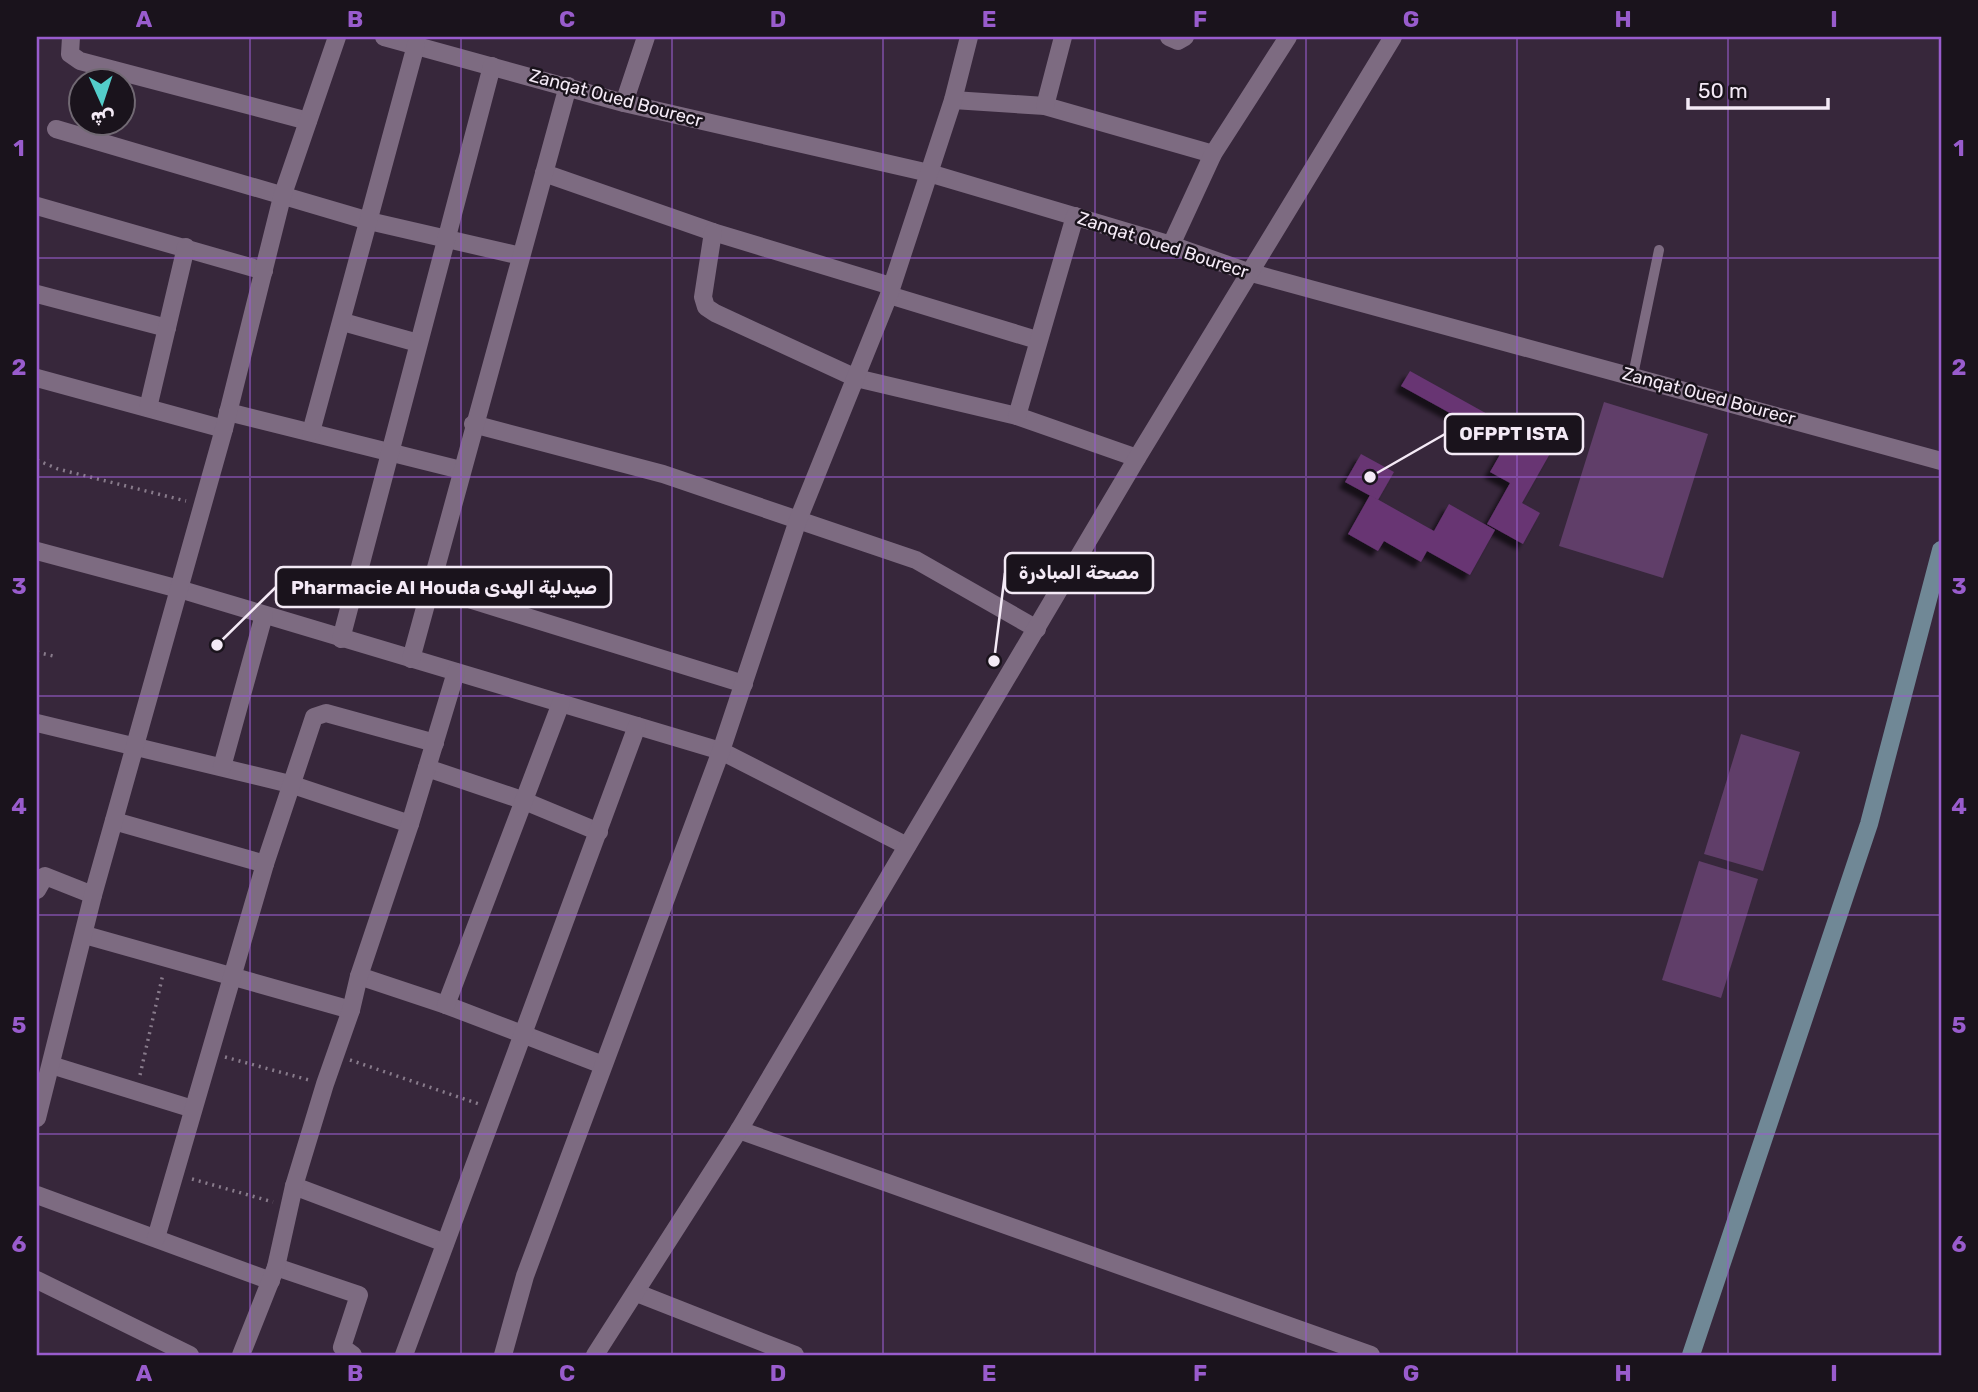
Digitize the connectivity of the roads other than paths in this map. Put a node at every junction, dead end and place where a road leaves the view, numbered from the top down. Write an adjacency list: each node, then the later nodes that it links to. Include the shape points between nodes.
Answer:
1 (71, 37): 17 (street, via 70,54 80,61)
2 (337, 37): 17 (street)
3 (384, 37): 11 (street, Zanqat Oued Bourecr)
4 (646, 37): 15 (street)
5 (969, 37): 14 (street)
6 (1063, 37): 16 (street)
7 (1169, 37): 8 (street, via 1178,41)
8 (1185, 37)
9 (1288, 37): 19 (street)
10 (1389, 38): 33 (street)
11 (416, 46): 12 (street, Zanqat Oued Bourecr); 25 (street)
12 (492, 66): 13 (street, Zanqat Oued Bourecr); 27 (street)
13 (568, 86): 15 (street, Zanqat Oued Bourecr); 20 (street)
14 (953, 100): 16 (street); 21 (street)
15 (624, 103): 21 (street, Zanqat Oued Bourecr)
16 (1045, 106): 19 (street)
17 (309, 121): 22 (street)
18 (56, 129): 22 (street)
19 (1213, 154): 28 (street)
20 (544, 173): 26 (street); 31 (street)
21 (929, 173): 24 (street, Zanqat Oued Bourecr); 34 (street)
22 (282, 197): 25 (street); 32 (street)
23 (37, 206): 29 (street)
24 (1074, 216): 28 (street, Zanqat Oued Bourecr); 38 (street)
25 (369, 221): 27 (street); 36 (street)
26 (713, 232): 34 (street); 42 (street, via 703,297 706,307)
27 (447, 238): 31 (street); 39 (street)
28 (1171, 245): 33 (street, Zanqat Oued Bourecr)
29 (186, 247): 32 (street); 37 (street)
30 (1659, 250): 40 (lane)
31 (521, 256): 46 (street)
32 (264, 271): 45 (street)
33 (1248, 272): 40 (street, Zanqat Oued Bourecr); 49 (street)
34 (890, 290): 38 (street); 42 (street)
35 (37, 294): 37 (street)
36 (343, 322): 39 (street); 47 (street)
37 (167, 328): 43 (street)
38 (1038, 340): 44 (street)
39 (418, 343): 48 (street)
40 (1633, 375): 50 (street, Zanqat Oued Bourecr)
41 (37, 378): 43 (street)
42 (856, 378): 44 (street); 52 (street)
43 (148, 408): 45 (street)
44 (1017, 416): 49 (street)
45 (227, 421): 47 (street); 56 (street)
46 (473, 424): 51 (street); 52 (street, via 663,474)
47 (311, 432): 48 (street)
48 (388, 454): 51 (street); 59 (street)
49 (1137, 458): 58 (street)
50 (1941, 460)
51 (461, 470): 55 (street)
52 (798, 520): 58 (street, via 916,560); 62 (street)
53 (1941, 550): 106 (main road, via 1869,824)
54 (37, 551): 56 (street)
55 (430, 587): 60 (street); 62 (street)
56 (179, 589): 57 (street); 67 (street)
57 (264, 615): 59 (street); 69 (street)
58 (1037, 629): 76 (street)
59 (341, 639): 60 (street)
60 (411, 659): 61 (street)
61 (456, 672): 63 (street); 66 (street)
62 (744, 684): 68 (street)
63 (561, 703): 65 (street); 72 (street)
64 (37, 723): 67 (street)
65 (637, 726): 68 (street); 75 (street)
66 (435, 743): 70 (street); 71 (street, via 321,712 314,717)
67 (135, 746): 69 (street); 73 (street)
68 (721, 751): 76 (street); 87 (street)
69 (222, 767): 71 (street)
70 (427, 768): 72 (street); 74 (street)
71 (290, 784): 74 (street); 77 (street)
72 (522, 800): 75 (street); 83 (street)
73 (114, 821): 77 (street); 79 (street)
74 (410, 824): 81 (street)
75 (599, 832): 85 (street)
76 (907, 846): 90 (street)
77 (265, 864): 82 (street)
78 (37, 890): 79 (street, via 45,876)
79 (93, 895): 80 (street)
80 (85, 935): 82 (street); 86 (street)
81 (359, 976): 83 (street); 84 (street)
82 (232, 978): 84 (street); 88 (street)
83 (446, 1005): 85 (street)
84 (351, 1010): 91 (street)
85 (522, 1033): 87 (street); 94 (street)
86 (51, 1065): 88 (street); 89 (street)
87 (603, 1065): 102 (street, via 525,1276)
88 (192, 1109): 93 (street)
89 (37, 1118)
90 (739, 1130): 97 (street); 105 (street)
91 (294, 1186): 94 (street); 95 (street)
92 (37, 1195): 93 (street)
93 (156, 1238): 95 (street)
94 (445, 1243): 101 (street)
95 (273, 1274): 99 (street); 100 (street, via 359,1295 342,1347)
96 (37, 1280): 98 (street)
97 (637, 1293): 103 (street); 104 (street)
98 (190, 1355)
99 (241, 1355)
100 (352, 1355)
101 (404, 1355)
102 (503, 1355)
103 (595, 1355)
104 (795, 1355)
105 (1371, 1355)
106 (1690, 1355)

